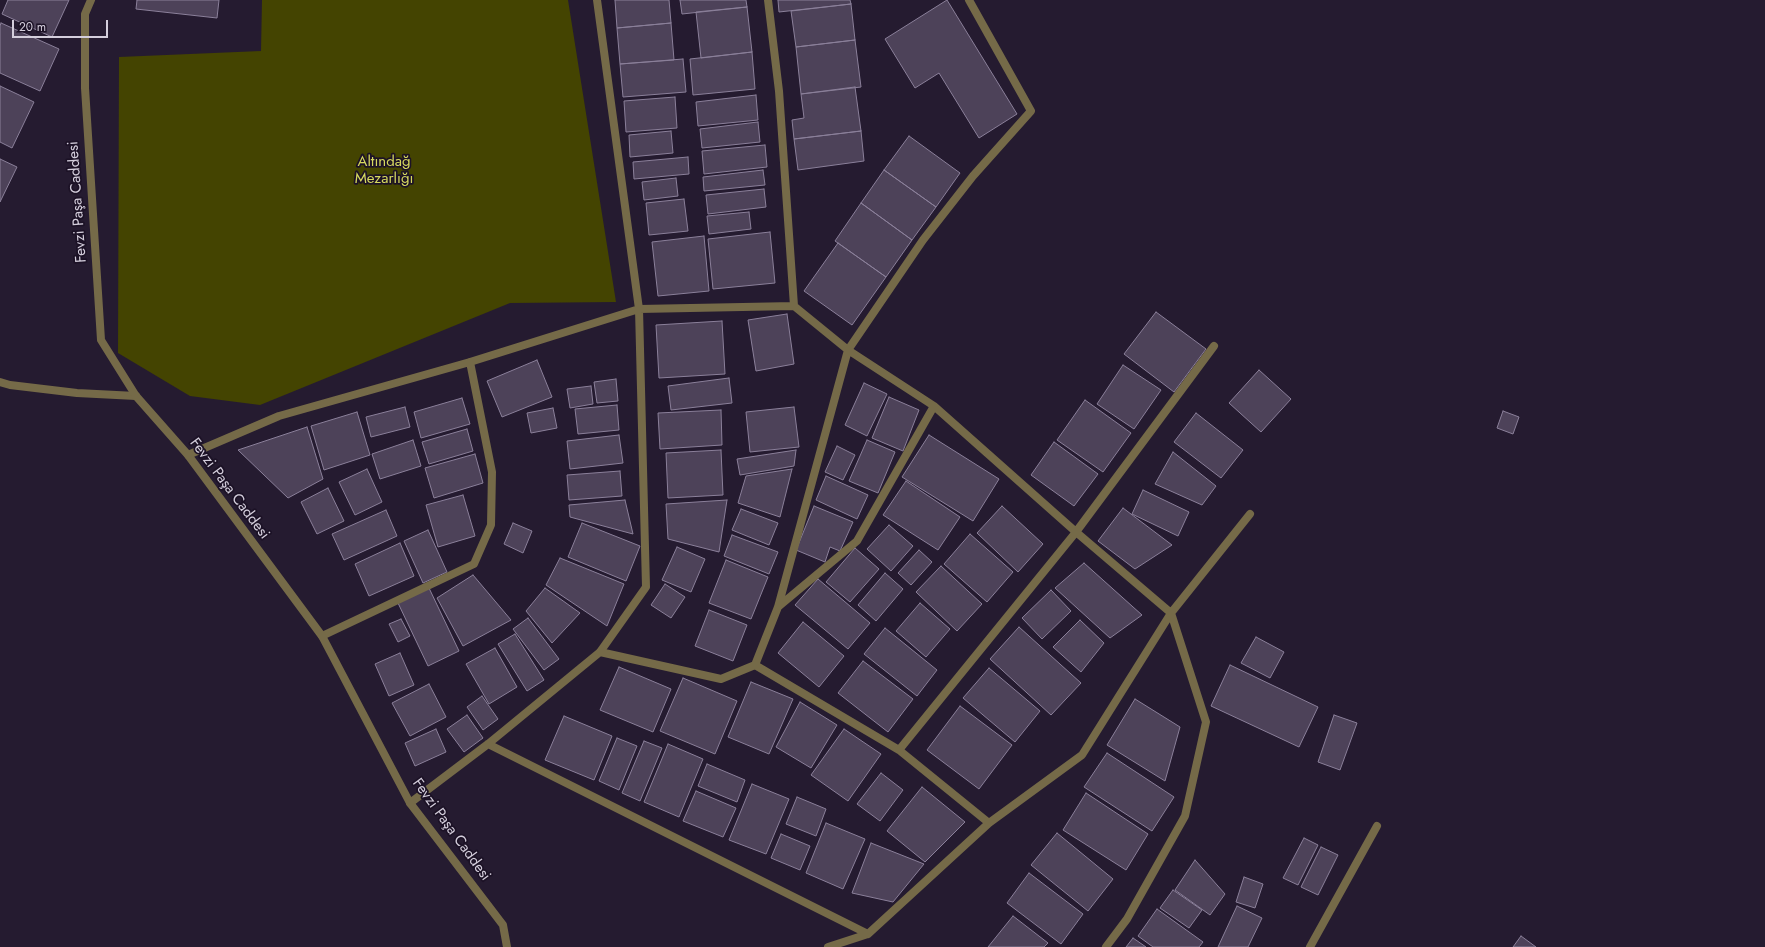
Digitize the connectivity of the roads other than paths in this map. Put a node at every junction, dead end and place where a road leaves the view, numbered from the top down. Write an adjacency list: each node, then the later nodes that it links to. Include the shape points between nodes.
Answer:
1 (91, 0): 11 (street, Fevzi Paşa Caddesi, via 85,14 85,88 101,340)
2 (598, 0): 6 (street)
3 (768, 0): 5 (street, via 779,91)
4 (968, 0): 8 (street, via 1031,112 973,176 923,240)
5 (794, 306): 6 (street); 8 (street)
6 (639, 309): 9 (street); 19 (street, via 646,587)
7 (1214, 346): 15 (street)
8 (848, 350): 12 (street); 16 (street)
9 (470, 362): 13 (street, via 279,416); 18 (street, via 492,472 491,525 474,564)
10 (0, 382): 11 (street, via 77,393)
11 (136, 396): 13 (street, Fevzi Paşa Caddesi)
12 (934, 406): 15 (street); 16 (street, via 857,541)
13 (188, 455): 18 (street, Fevzi Paşa Caddesi)
14 (1250, 514): 17 (street)
15 (1076, 532): 17 (street); 22 (street)
16 (778, 608): 20 (street)
17 (1170, 613): 24 (street, via 1082,755); 29 (street, via 1206,722 1185,816 1127,919)
18 (322, 636): 23 (street, Fevzi Paşa Caddesi)
19 (600, 652): 20 (street, via 721,679); 21 (street)
20 (755, 665): 22 (street)
21 (488, 744): 23 (street); 26 (street)
22 (899, 750): 24 (street)
23 (410, 803): 27 (street, Fevzi Paşa Caddesi, via 503,925)
24 (989, 823): 26 (street)
25 (1377, 826): 30 (street)
26 (868, 934): 28 (street)
27 (507, 947)
28 (828, 947)
29 (1106, 947)
30 (1310, 947)

